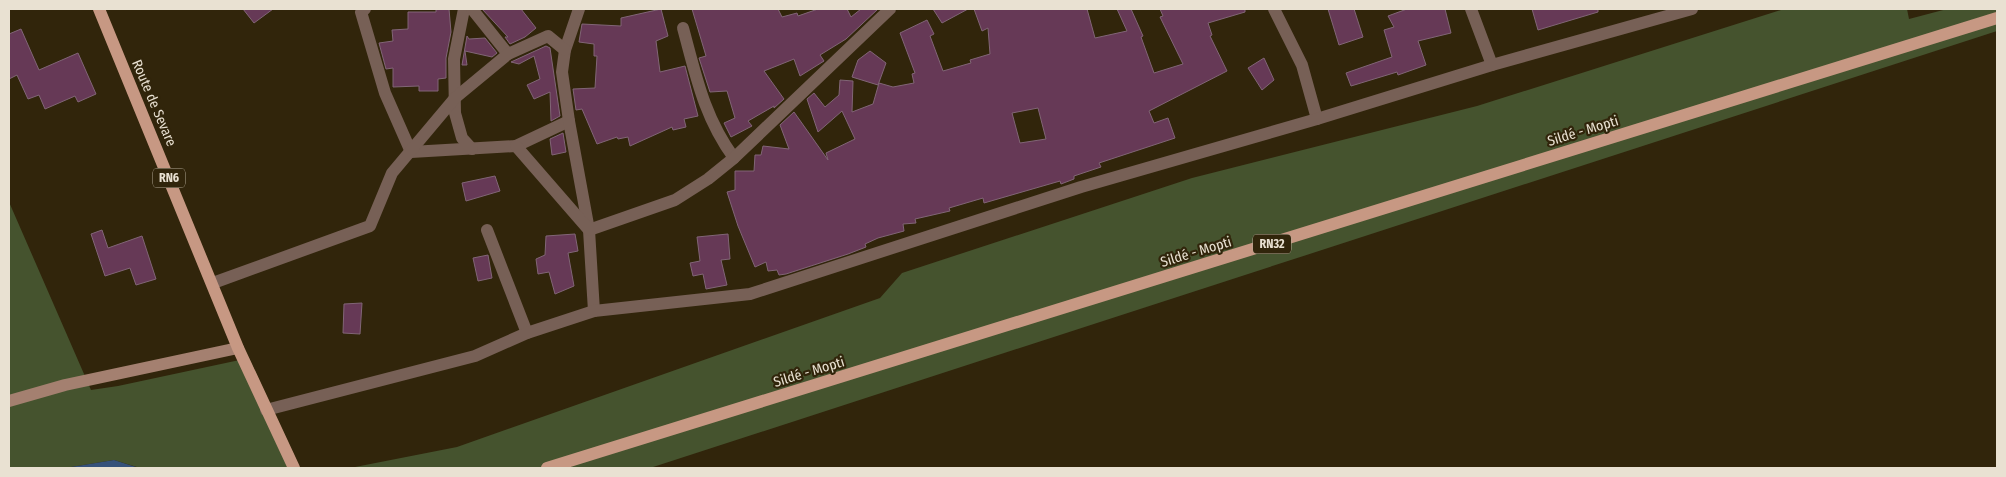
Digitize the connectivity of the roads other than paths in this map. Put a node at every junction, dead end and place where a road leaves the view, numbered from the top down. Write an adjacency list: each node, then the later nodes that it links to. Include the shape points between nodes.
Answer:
1 (99, 9): 24 (main road, Route de Sevare / RN6)
2 (365, 9): 20 (street, via 361,12 385,93)
3 (464, 9): 15 (street, via 454,59)
4 (472, 9): 13 (street)
5 (579, 9): 12 (street)
6 (890, 9): 21 (street)
7 (1274, 9): 16 (street, via 1302,66)
8 (1471, 9): 14 (street)
9 (1692, 9): 14 (street)
10 (1997, 18): 31 (main road, Sildé - Mopti / RN32)
11 (683, 28): 21 (street, via 705,107 719,137)
12 (565, 50): 13 (street, via 548,36); 17 (street, via 562,72)
13 (508, 54): 15 (street)
14 (1492, 65): 16 (street)
15 (455, 98): 19 (street, via 455,113 462,138); 20 (street)
16 (1317, 119): 25 (street, via 1081,187 750,294)
17 (569, 121): 18 (street); 23 (street)
18 (516, 146): 19 (street); 23 (street)
19 (472, 149): 20 (street)
20 (411, 152): 24 (street, via 392,173 370,226)
21 (734, 158): 23 (street, via 675,200)
22 (487, 230): 26 (street)
23 (589, 230): 25 (street)
24 (213, 283): 27 (main road, Route de Sevare / RN6)
25 (594, 311): 26 (street)
26 (527, 333): 29 (street, via 475,356)
27 (238, 348): 28 (main road, via 65,385); 29 (main road, RN6)
28 (9, 402)
29 (266, 410): 30 (main road, RN6)
30 (294, 468)
31 (547, 468)

